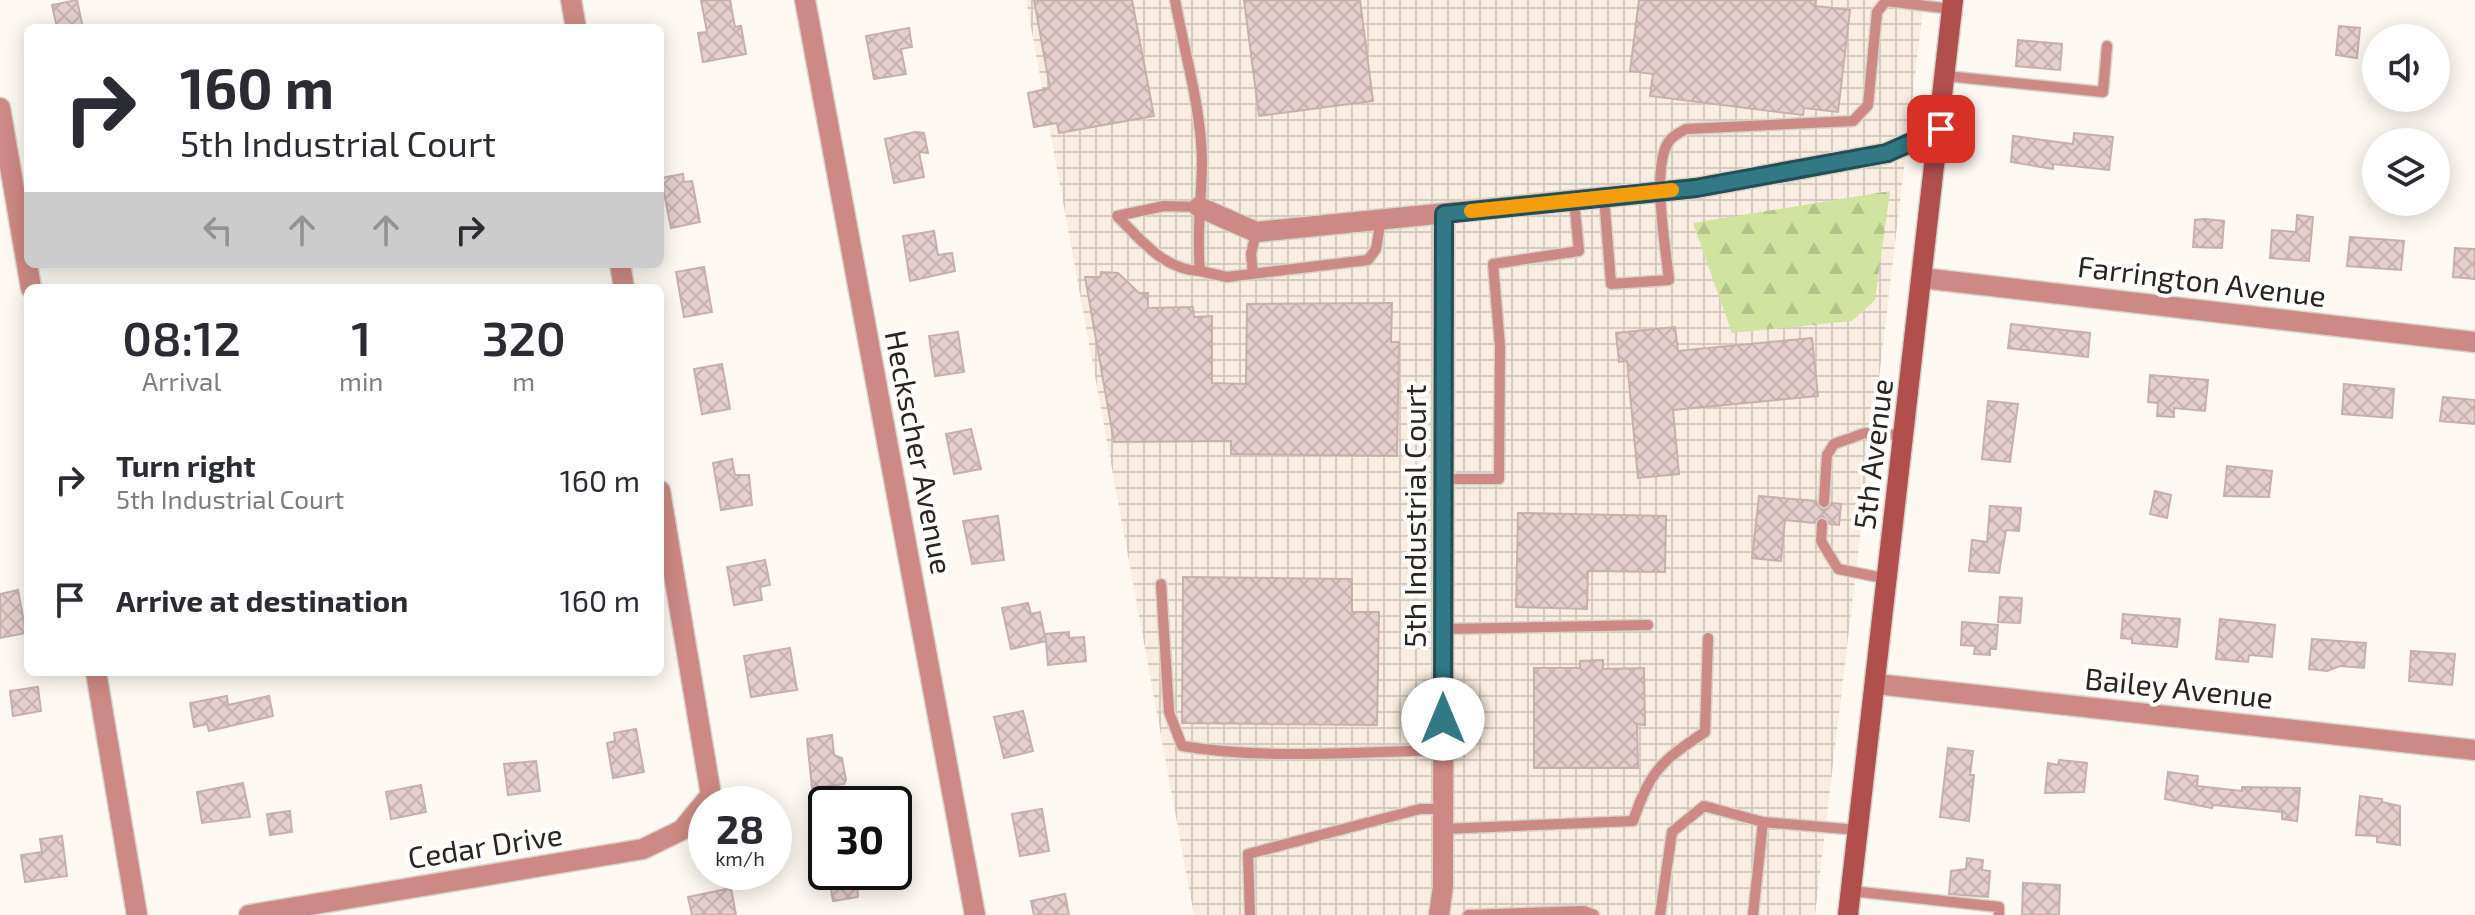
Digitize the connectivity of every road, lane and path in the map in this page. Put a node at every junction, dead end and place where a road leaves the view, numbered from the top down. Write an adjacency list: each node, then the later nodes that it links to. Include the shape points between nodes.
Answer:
1 (571, 0): 5 (street)
2 (805, 0): 42 (street, Heckscher Avenue)
3 (1175, 0): 13 (lane, via 1202,157)
4 (1953, 4): 7 (main road, 5th Avenue); 10 (lane, via 1886,1 1877,12 1868,105 1853,121 1686,129 1664,152)
5 (575, 24)
6 (2107, 46): 7 (lane, via 2103,92)
7 (1946, 76): 9 (main road, 5th Avenue)
8 (0, 108): 17 (street)
9 (1941, 129): 10 (street, via 1887,153); 20 (main road, 5th Avenue)
10 (1661, 192): 11 (street); 11 (lane, via 1669,280 1611,284)
11 (1604, 197): 12 (street)
12 (1574, 200): 14 (street); 23 (lane, via 1579,251 1493,264 1500,346 1499,479)
13 (1199, 207): 16 (street); 18 (lane); 18 (lane, via 1164,206 1117,216 1155,254 1181,271)
14 (1444, 214): 15 (street); 23 (street, 5th Industrial Court)
15 (1381, 220): 16 (street); 19 (lane, via 1376,249 1368,260)
16 (1256, 232): 19 (lane)
17 (24, 247)
18 (1200, 271): 19 (lane, via 1227,277)
19 (1253, 274)
20 (1922, 278): 21 (street, Farrington Avenue); 22 (main road, 5th Avenue)
21 (2475, 342)
22 (1904, 435): 24 (lane, via 1865,433 1834,444 1827,455); 27 (main road, 5th Avenue)
23 (1444, 479): 30 (street, 5th Industrial Court)
24 (1824, 502)
25 (664, 515): 41 (street, Cedar Drive, via 711,795 682,830 643,849)
26 (1822, 524): 27 (lane, via 1821,541 1838,569)
27 (1888, 579): 33 (main road, 5th Avenue)
28 (1161, 584): 34 (lane, via 1169,712 1182,746 1273,753)
29 (1648, 625): 30 (lane)
30 (1443, 629): 34 (street, 5th Industrial Court)
31 (1708, 638): 36 (lane, via 1705,732 1648,779 1633,821)
32 (97, 676): 40 (street)
33 (1876, 684): 35 (street, Bailey Avenue); 38 (main road, 5th Avenue)
34 (1443, 750): 36 (street, 5th Industrial Court)
35 (2475, 750)
36 (1443, 819): 43 (lane, via 1420,809 1248,854); 44 (street, 5th Industrial Court)
37 (1763, 822): 38 (lane); 47 (lane, via 1704,806 1672,832); 48 (lane)
38 (1858, 830): 39 (main road, 5th Avenue)
39 (1851, 891): 49 (main road, 5th Avenue); 50 (lane, via 1999,907)
40 (137, 915)
41 (249, 915)
42 (975, 915)
43 (1250, 915)
44 (1439, 915)
45 (1468, 915): 46 (lane)
46 (1594, 915)
47 (1660, 915)
48 (1753, 915)
49 (1848, 915)
50 (1999, 915)

